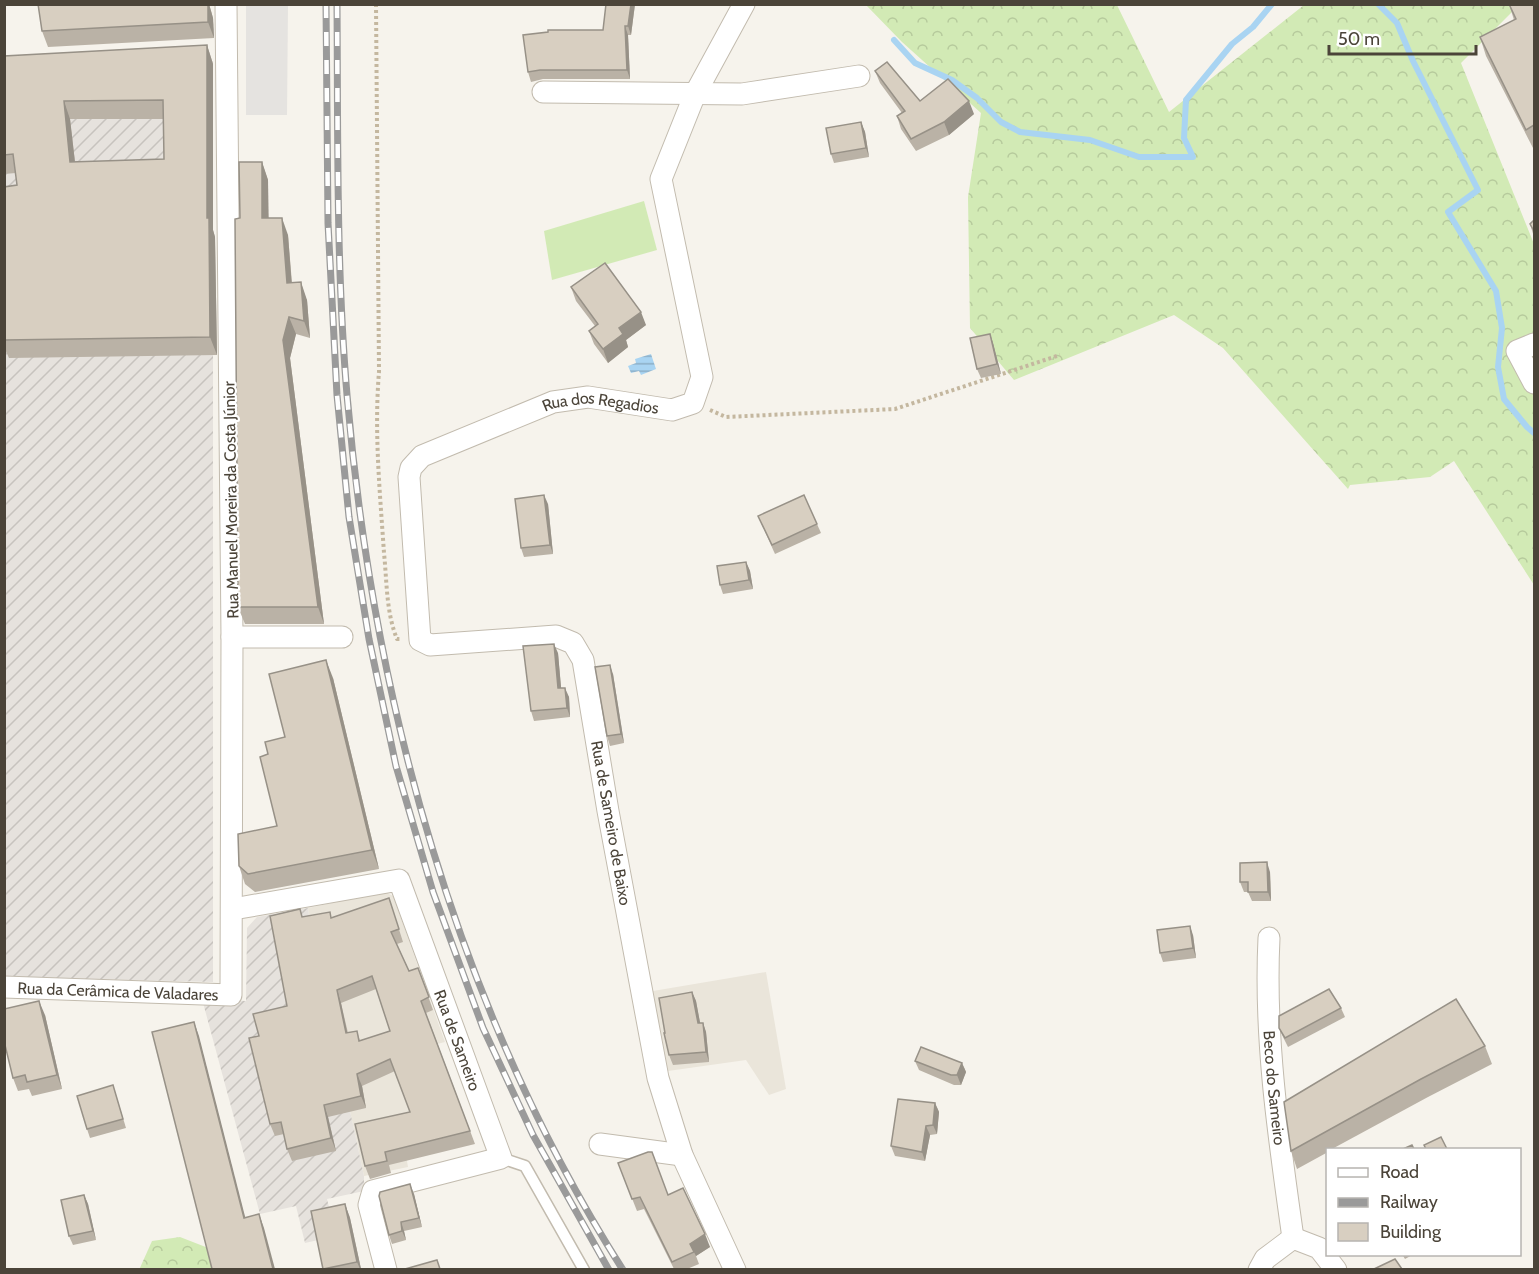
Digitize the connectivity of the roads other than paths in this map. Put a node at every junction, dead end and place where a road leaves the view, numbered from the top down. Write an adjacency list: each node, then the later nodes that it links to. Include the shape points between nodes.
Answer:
1 (226, 4): 3 (street, Rua Manuel Moreira da Costa Júnior)
2 (744, 4): 7 (street)
3 (227, 50): 4 (street); 10 (street, Rua Manuel Moreira da Costa Júnior)
4 (203, 51)
5 (859, 76): 7 (street, via 742,94)
6 (543, 93): 7 (street)
7 (695, 94): 12 (street, Rua dos Regadios, via 661,179 702,377 693,403 672,410 588,397 553,402 422,456 411,468 409,477)
8 (1534, 344): 9 (street, via 1517,351)
9 (1534, 383)
10 (232, 637): 11 (street); 13 (street, Rua Manuel Moreira da Costa Júnior)
11 (342, 637)
12 (420, 640): 18 (street, Rua de Sameiro de Baixo, via 430,645 556,636 573,643 583,660 658,1078)
13 (232, 909): 16 (street, Rua Manuel Moreira da Costa Júnior); 19 (street, Rua de Sameiro, via 399,880)
14 (1269, 938): 20 (street, Beco do Sameiro, via 1266,984 1273,1078)
15 (4, 987): 16 (street, Rua da Cerâmica de Valadares)
16 (231, 995)
17 (600, 1144): 18 (street)
18 (682, 1155): 23 (street, Rua de Sameiro de Baixo)
19 (501, 1158): 21 (street, via 373,1191 369,1205); 22 (lane, via 525,1166)
20 (1293, 1238): 24 (street, via 1265,1258); 25 (street, via 1319,1248)
21 (386, 1269)
22 (584, 1269)
23 (735, 1269)
24 (1258, 1269)
25 (1336, 1269)

